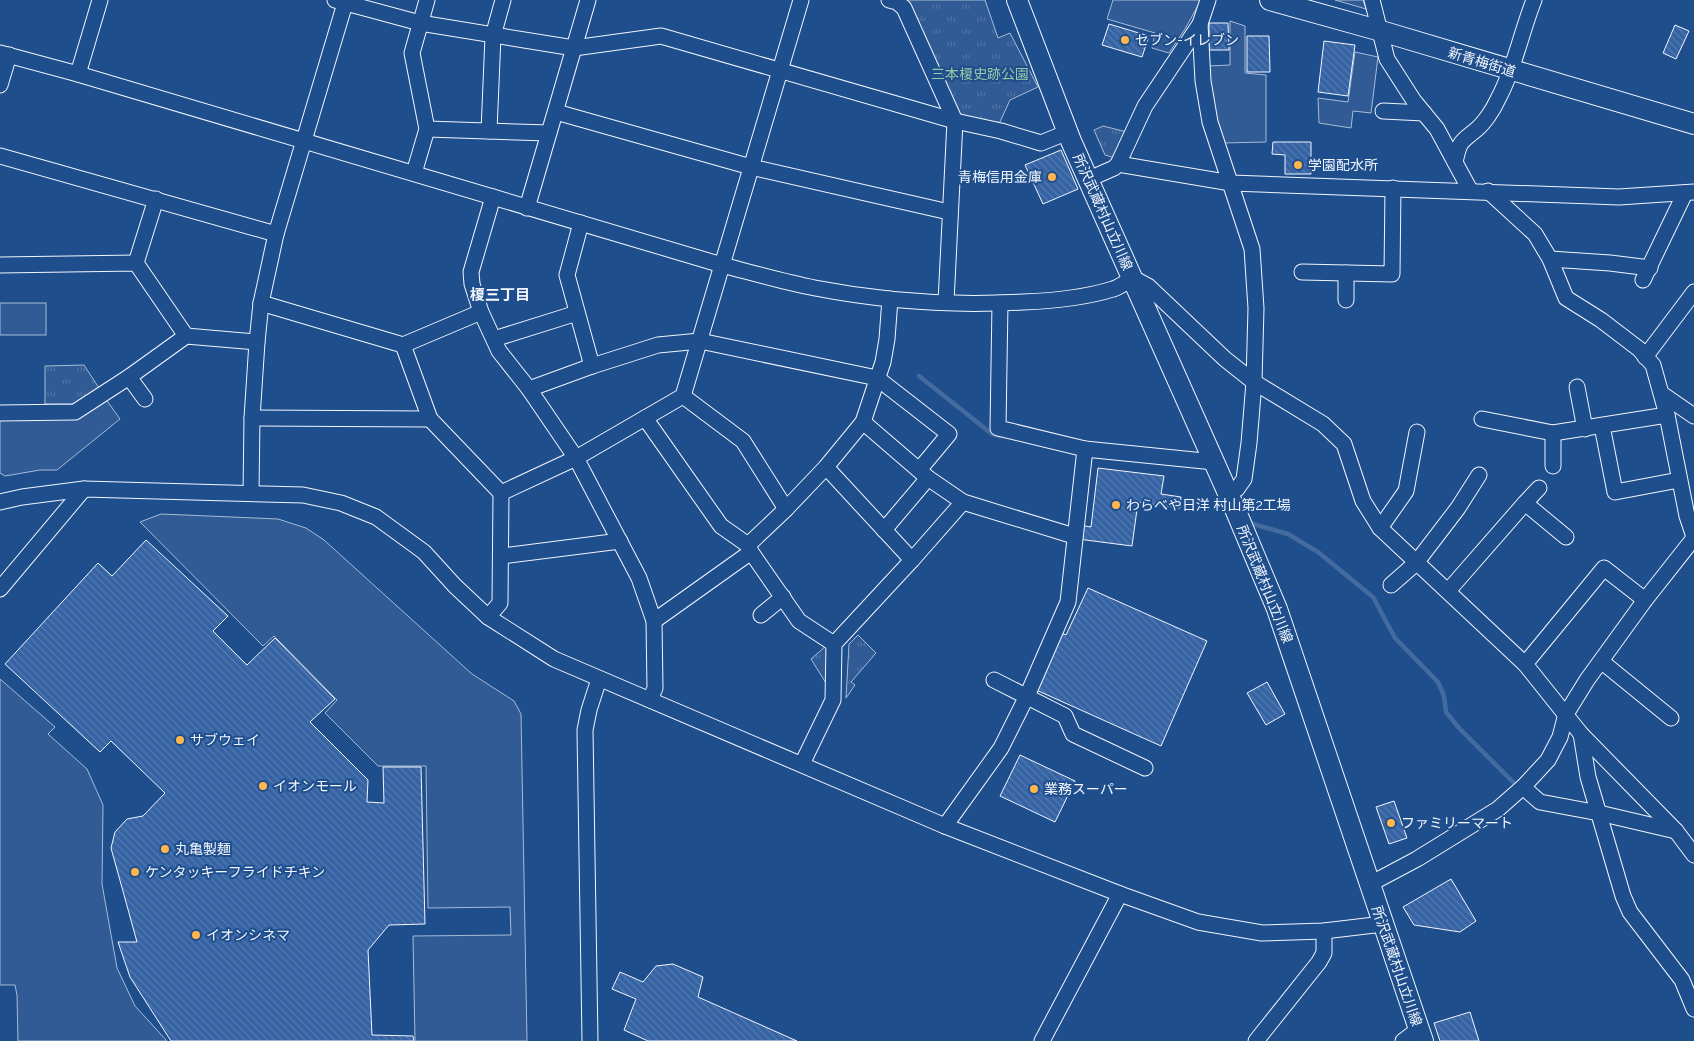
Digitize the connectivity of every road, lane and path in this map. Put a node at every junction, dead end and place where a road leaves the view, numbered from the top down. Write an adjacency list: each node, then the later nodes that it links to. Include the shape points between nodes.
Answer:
1 (100, 0): 21 (street)
2 (427, 0): 13 (street)
3 (503, 0): 16 (street)
4 (588, 0): 17 (street)
5 (801, 0): 20 (street)
6 (889, 0): 26 (street, via 904,8)
7 (1017, 0): 30 (main road, 所沢武蔵村山立川線)
8 (1208, 0): 14 (street)
9 (1270, 0): 15 (main road, 新青梅街道)
10 (1372, 0): 15 (street)
11 (1534, 0): 19 (street)
12 (342, 1): 13 (street); 32 (street)
13 (420, 23): 16 (street); 28 (street, via 412,53)
14 (1200, 24): 35 (street, via 1145,106); 39 (street, via 1203,81 1210,122)
15 (1380, 31): 19 (main road, 新青梅街道); 25 (street, via 1387,59)
16 (493, 36): 17 (street); 29 (street)
17 (574, 48): 20 (street, via 661,36); 24 (street)
18 (4, 54): 21 (street); 22 (street)
19 (1510, 70): 27 (main road, 新青梅街道); 34 (street, via 1497,101 1478,128 1465,136 1458,146)
20 (780, 72): 26 (street); 36 (street)
21 (78, 74): 32 (street)
22 (0, 86)
23 (1384, 111): 25 (street)
24 (556, 112): 31 (street); 36 (street)
25 (1424, 113): 34 (street)
26 (955, 121): 30 (street, via 1041,143); 47 (street)
27 (1694, 124)
28 (426, 129): 29 (street); 37 (street)
29 (489, 131): 31 (street)
30 (1068, 132): 38 (main road, 所沢武蔵村山立川線)
31 (549, 133): 46 (street)
32 (304, 142): 37 (street); 49 (street)
33 (0, 156): 45 (street)
34 (1455, 162): 41 (street)
35 (1118, 164): 38 (street); 39 (street)
36 (751, 167): 47 (street); 53 (street)
37 (414, 173): 44 (street)
38 (1089, 179): 56 (main road, 所沢武蔵村山立川線)
39 (1231, 183): 40 (street); 74 (street, via 1252,249 1256,308)
40 (1394, 188): 41 (street); 55 (street, via 1392,274)
41 (1470, 190): 42 (street)
42 (1488, 191): 43 (street, via 1619,196); 50 (street, via 1535,234)
43 (1690, 193): 50 (street, via 1646,274 1610,263)
44 (493, 197): 46 (street); 63 (street, via 471,272)
45 (156, 200): 49 (street); 51 (street)
46 (527, 208): 48 (street)
47 (949, 212): 60 (street)
48 (582, 223): 53 (street); 64 (street, via 567,275)
49 (276, 234): 61 (street)
50 (1550, 259): 70 (street, via 1566,298 1601,320)
51 (136, 263): 52 (street); 65 (street)
52 (0, 265)
53 (722, 265): 58 (street, via 815,288); 67 (street)
54 (1302, 272): 55 (street)
55 (1346, 273): 59 (street)
56 (1133, 278): 62 (street, via 1114,289 1095,294 1050,301); 74 (street, via 1148,286); 94 (main road, 所沢武蔵村山立川線)
57 (1694, 292): 70 (street)
58 (890, 299): 60 (street); 73 (street, via 886,346)
59 (1346, 300)
60 (946, 302): 62 (street)
61 (261, 303): 68 (street); 69 (street)
62 (1000, 303): 92 (street, via 998,428)
63 (481, 312): 66 (street); 69 (street)
64 (577, 313): 66 (street); 71 (street)
65 (186, 336): 68 (street); 72 (street)
66 (494, 340): 76 (street)
67 (700, 341): 71 (street, via 658,345); 73 (street); 78 (street)
68 (257, 342): 83 (street)
69 (403, 345): 85 (street)
70 (1646, 356): 77 (street, via 1653,365)
71 (592, 366): 76 (street)
72 (129, 377): 79 (street); 80 (street, via 74,412)
73 (877, 378): 87 (street); 97 (street, via 949,434)
74 (1254, 382): 104 (street, via 1244,479 1237,489); 109 (street, via 1323,424 1344,444 1364,501)
75 (1577, 386): 89 (street)
76 (529, 389): 93 (street)
77 (1662, 394): 81 (street); 82 (street)
78 (683, 396): 84 (street); 108 (street, via 743,441)
79 (145, 399)
80 (0, 413)
81 (1667, 415): 88 (street); 99 (street)
82 (1694, 416)
83 (252, 418): 85 (street); 102 (street)
84 (645, 418): 93 (street); 115 (street, via 721,526)
85 (430, 420): 103 (street)
86 (1482, 420): 91 (street)
87 (863, 422): 95 (street); 97 (street)
88 (1602, 426): 89 (street); 99 (street, via 1615,492)
89 (1585, 429): 91 (street)
90 (1417, 432): 109 (street, via 1406,491)
91 (1553, 433): 96 (street)
92 (1085, 449): 94 (street); 111 (street)
93 (576, 458): 103 (street); 114 (street)
94 (1214, 462): 104 (main road, 所沢武蔵村山立川線)
95 (826, 466): 108 (street); 110 (street)
96 (1553, 466)
97 (924, 474): 106 (street); 110 (street)
98 (1478, 475): 118 (street, via 1458,508)
99 (1679, 480): 113 (street)
100 (1539, 488): 107 (street)
101 (84, 489): 102 (street); 105 (street); 120 (street)
102 (251, 493): 125 (street, via 303,495 341,503 376,517 424,552)
103 (501, 493): 116 (street)
104 (1228, 493): 144 (main road, 所沢武蔵村山立川線, via 1277,609)
105 (0, 502)
106 (964, 502): 111 (street); 117 (street)
107 (1525, 503): 112 (street); 121 (street)
108 (786, 510): 115 (street)
109 (1380, 528): 118 (street)
110 (884, 530): 117 (street)
111 (1074, 536): 132 (street, via 1068,602)
112 (1566, 537)
113 (1694, 537): 123 (street)
114 (620, 541): 116 (street); 126 (street, via 639,578)
115 (749, 549): 122 (street); 126 (street)
116 (502, 556): 125 (street, via 500,603)
117 (912, 560): 127 (street)
118 (1416, 563): 119 (street); 121 (street)
119 (1391, 585)
120 (0, 588)
121 (1448, 591): 129 (street)
122 (783, 597): 124 (street); 127 (street, via 799,621)
123 (1645, 600): 128 (street); 129 (street, via 1604,568)
124 (761, 615)
125 (488, 616): 130 (street, via 554,659)
126 (654, 621): 133 (street, via 655,688)
127 (834, 644): 137 (street, via 833,700)
128 (1601, 661): 134 (street); 135 (street)
129 (1525, 664): 134 (street)
130 (599, 679): 133 (street); 150 (street, via 585,730)
131 (994, 680): 132 (street)
132 (1027, 696): 138 (street, via 1065,716 1073,734); 141 (street, via 1001,748)
133 (650, 700): 137 (street)
134 (1566, 714): 136 (street); 139 (street, via 1560,737 1548,760)
135 (1671, 718)
136 (1581, 734): 140 (street, via 1588,777); 142 (street)
137 (802, 764): 141 (street)
138 (1145, 768)
139 (1523, 787): 140 (street, via 1540,802); 144 (street, via 1498,810)
140 (1599, 813): 142 (street); 148 (street, via 1630,912 1682,980)
141 (945, 826): 145 (street)
142 (1676, 831): 143 (street)
143 (1694, 855)
144 (1370, 884): 146 (main road, 所沢武蔵村山立川線)
145 (1120, 894): 147 (street, via 1198,922 1237,930 1270,933); 151 (street)
146 (1382, 924): 147 (street); 149 (main road, 所沢武蔵村山立川線)
147 (1324, 931): 152 (street, via 1324,953 1319,962)
148 (1694, 1009)
149 (1415, 1037)
150 (590, 1041)
151 (1042, 1041)
152 (1256, 1041)

